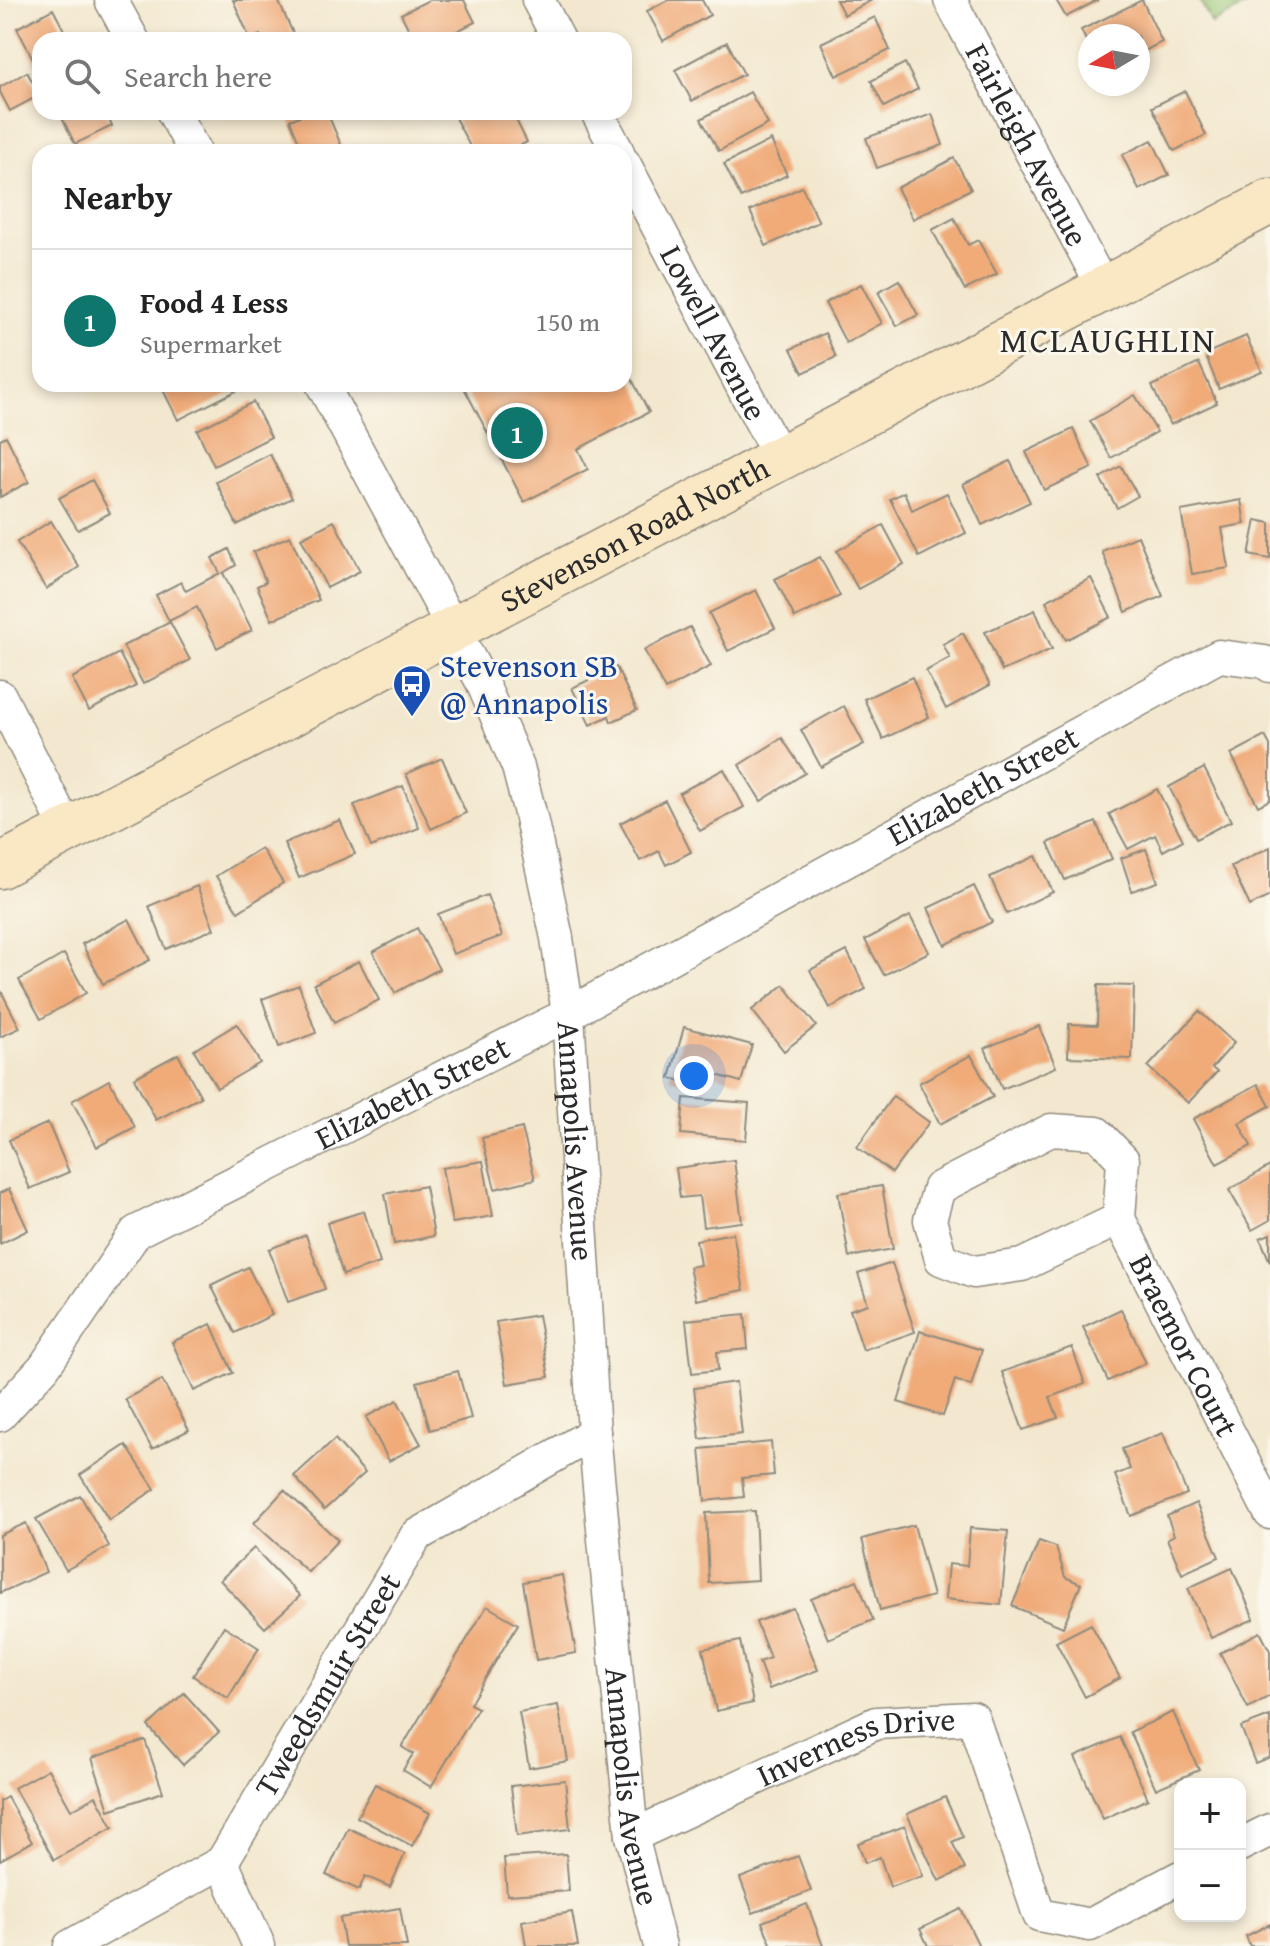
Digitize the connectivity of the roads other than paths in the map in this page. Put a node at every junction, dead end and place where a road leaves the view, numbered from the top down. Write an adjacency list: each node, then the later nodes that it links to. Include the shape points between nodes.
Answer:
1 (111, 0): 4 (street)
2 (538, 0): 5 (street)
3 (950, 0): 12 (street, Fairleigh Avenue)
4 (129, 32)
5 (555, 32)
6 (177, 120): 8 (street)
7 (601, 120): 9 (street)
8 (191, 144)
9 (614, 144)
10 (632, 178): 14 (street, Lowell Avenue)
11 (1270, 202): 12 (main road, Stevenson Road North)
12 (1104, 289): 14 (main road, Stevenson Road North)
13 (326, 392): 15 (street, Annapolis Avenue)
14 (780, 458): 15 (main road, Stevenson Road North)
15 (454, 629): 18 (main road, Stevenson Road North); 20 (street, Annapolis Avenue, via 518,767 557,938)
16 (1270, 666): 20 (street, Elizabeth Street, via 1219,656)
17 (0, 696): 18 (street)
18 (68, 831): 19 (main road, Stevenson Road North)
19 (0, 866)
20 (568, 1014): 22 (street, Elizabeth Street, via 136,1232 44,1367); 23 (street, Annapolis Avenue)
21 (1119, 1219): 21 (street, Braemor Court, via 1123,1160 1097,1133 1051,1130 939,1188 930,1220 941,1259 974,1272 1022,1265); 24 (street, Braemor Court)
22 (0, 1415)
23 (594, 1433): 26 (street, Annapolis Avenue); 28 (street, Tweedsmuir Street, via 416,1536)
24 (1270, 1513)
25 (1270, 1830): 27 (street)
26 (632, 1836): 29 (street, Inverness Drive, via 876,1723 973,1718 1039,1915 1090,1925); 32 (street, Annapolis Avenue)
27 (1246, 1842)
28 (222, 1862): 30 (street); 31 (street)
29 (1174, 1880)
30 (70, 1946)
31 (259, 1946)
32 (660, 1946)

